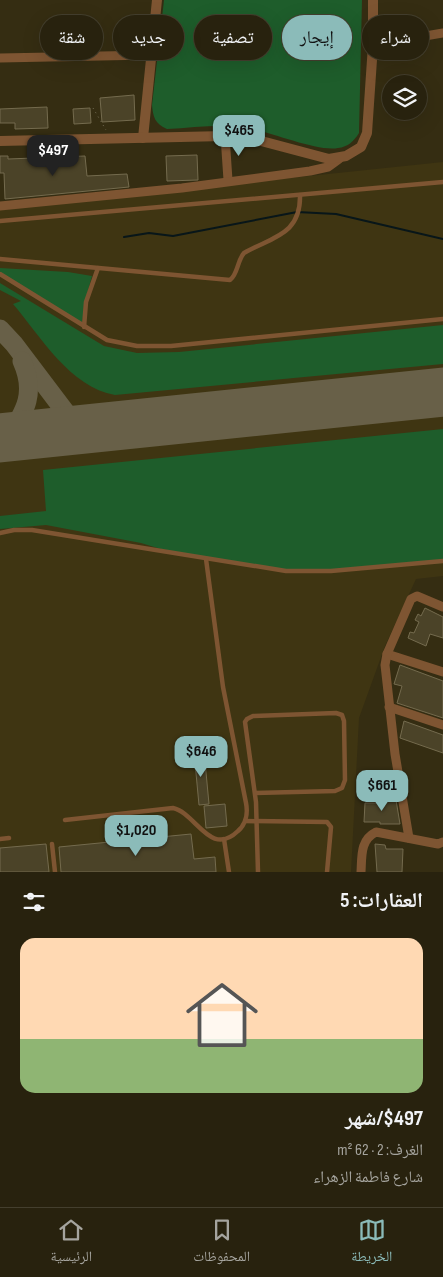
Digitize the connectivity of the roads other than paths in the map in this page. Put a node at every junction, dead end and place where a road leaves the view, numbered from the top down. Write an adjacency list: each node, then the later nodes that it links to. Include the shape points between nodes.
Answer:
1 (157, 0): 3 (street)
2 (373, 0): 4 (street)
3 (155, 15)
4 (373, 15)
5 (443, 33): 6 (street)
6 (429, 35)
7 (113, 56): 8 (street)
8 (0, 58)
9 (151, 60): 12 (street)
10 (372, 60): 14 (street, via 367,133 361,147)
11 (225, 136): 12 (street); 14 (street, via 244,137); 15 (street)
12 (143, 138): 13 (street)
13 (0, 141)
14 (339, 159): 15 (street, via 324,169)
15 (228, 180): 18 (street, via 182,188)
16 (443, 182): 17 (lane)
17 (300, 194): 19 (lane); 21 (lane, via 299,210 292,225 280,236 244,253 230,280)
18 (0, 206)
19 (0, 221)
20 (0, 259): 21 (lane)
21 (98, 268): 24 (lane, via 86,302)
22 (0, 274): 24 (lane)
23 (443, 318): 24 (lane, via 171,346 117,343)
24 (84, 327)
25 (0, 533): 26 (lane, via 32,530)
26 (206, 559): 27 (lane, via 292,572); 35 (lane, via 223,688 246,802)
27 (443, 561)
28 (443, 607): 29 (street, via 414,596)
29 (388, 654): 30 (street); 31 (street, via 384,674)
30 (443, 672)
31 (389, 707): 32 (street); 38 (street)
32 (443, 725)
33 (255, 793): 33 (lane, via 247,719 253,716 342,715 345,772 342,788 335,791); 36 (lane)
34 (65, 820): 40 (lane, via 173,808 185,812 205,834)
35 (245, 821): 36 (lane); 40 (lane, via 237,832)
36 (257, 821): 45 (lane); 46 (lane, via 330,824)
37 (9, 838): 39 (lane)
38 (409, 838): 41 (street, via 438,844); 47 (street, via 376,832 367,836)
39 (0, 839)
40 (224, 839): 44 (lane)
41 (443, 842)
42 (52, 844): 43 (lane)
43 (55, 872)
44 (230, 872)
45 (258, 872)
46 (327, 872)
47 (360, 872)

